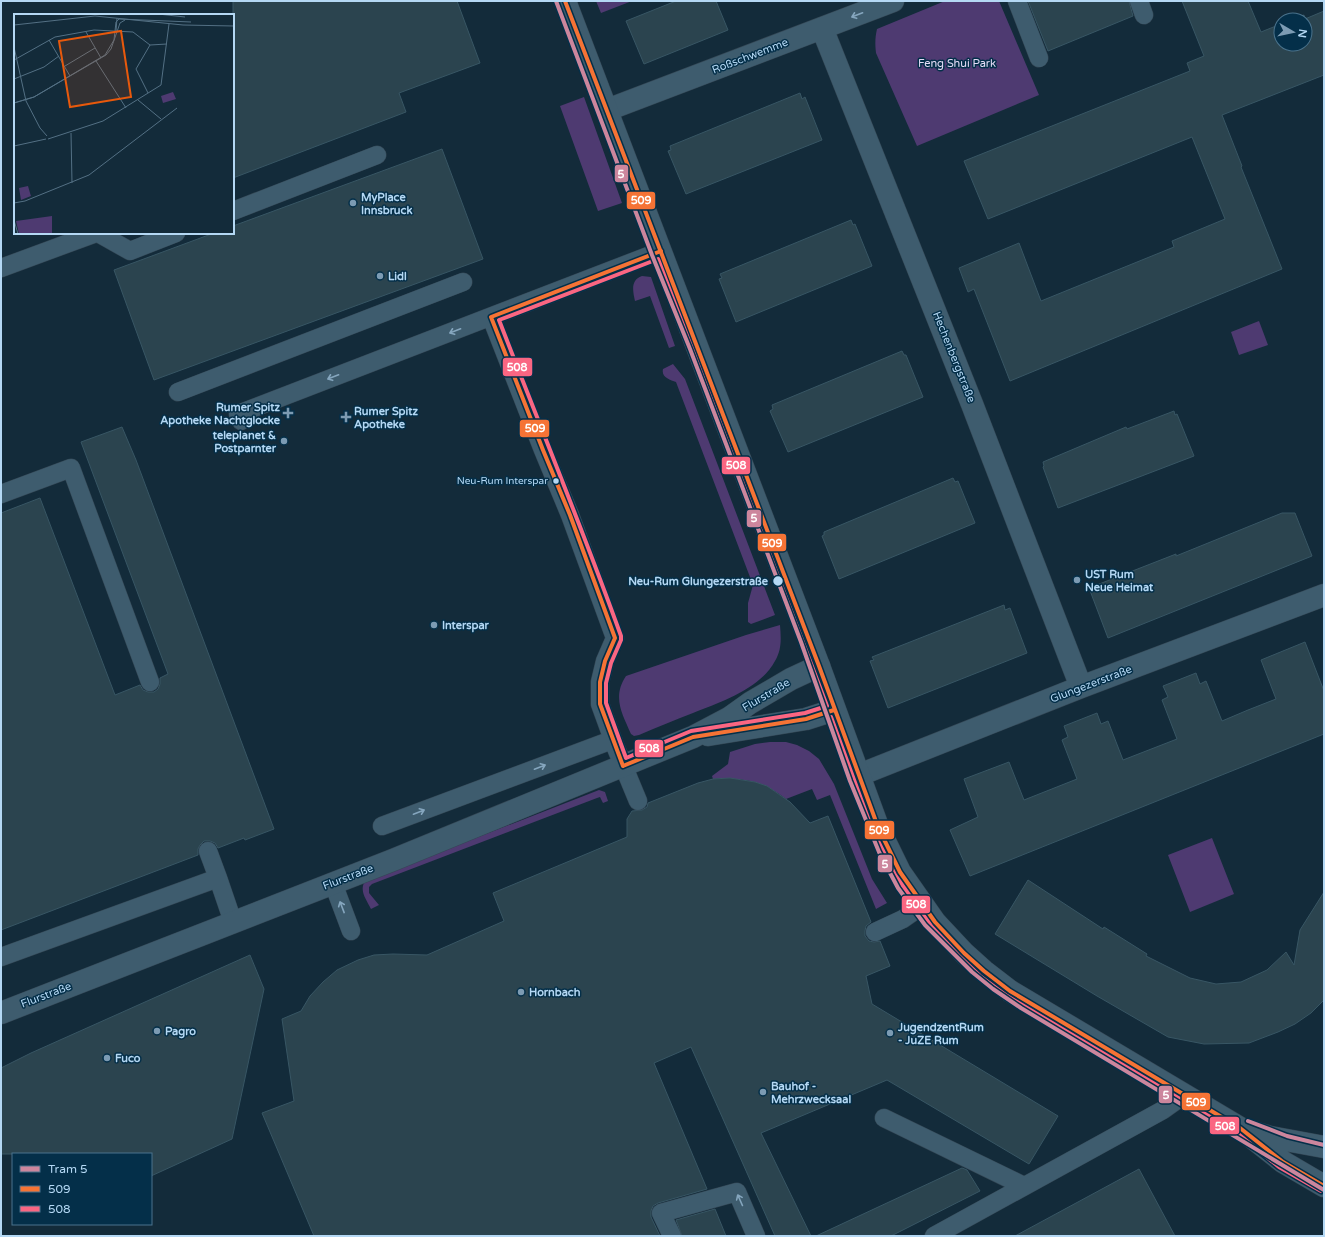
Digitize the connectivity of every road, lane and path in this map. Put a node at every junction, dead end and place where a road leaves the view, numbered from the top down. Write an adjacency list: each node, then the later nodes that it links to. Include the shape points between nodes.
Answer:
1 (565, 1): 6 (street)
2 (892, 1): 4 (street, Roßschwemme, one-way to 4)
3 (1018, 1): 5 (lane)
4 (822, 28): 6 (street, Roßschwemme); 22 (street, Hechenbergstraße, via 972,404)
5 (1040, 58)
6 (607, 110): 12 (street)
7 (377, 155): 8 (lane)
8 (234, 211)
9 (94, 234): 13 (lane)
10 (99, 234): 11 (lane, via 130,251)
11 (173, 234)
12 (661, 251): 15 (lane); 20 (street)
13 (1, 268)
14 (463, 282): 16 (lane)
15 (491, 317): 17 (lane, one-way to 17, via 238,414); 25 (lane, via 570,515 615,638 605,661 600,682 600,704)
16 (178, 392)
17 (241, 421)
18 (1, 494): 21 (lane, via 71,468)
19 (1324, 595): 22 (street, Glungezerstraße)
20 (819, 666): 23 (street); 24 (street, Flurstraße, via 791,679)
21 (150, 682)
22 (1081, 687): 27 (street, Glungezerstraße)
23 (834, 710): 24 (street, Flurstraße, via 806,719); 27 (street)
24 (693, 737): 26 (street, Flurstraße)
25 (612, 740): 26 (lane); 29 (lane, one-way to 25)
26 (623, 766): 28 (lane); 32 (street, Flurstraße)
27 (859, 775): 33 (street, via 878,826 900,872)
28 (638, 802)
29 (382, 826)
30 (208, 851): 31 (lane)
31 (218, 878): 34 (lane); 37 (lane)
32 (333, 883): 34 (street, Flurstraße); 35 (lane, one-way to 32)
33 (923, 905): 36 (lane, via 903,919); 39 (street, via 943,932 964,953 1010,991)
34 (233, 922): 38 (street, Flurstraße)
35 (351, 931)
36 (876, 932)
37 (1, 957)
38 (1, 1013)
39 (1184, 1095): 41 (street); 43 (lane, via 1163,1110)
40 (884, 1118): 43 (lane)
41 (1240, 1128): 42 (street); 44 (street, via 1283,1162)
42 (1324, 1147)
43 (1024, 1186): 47 (lane)
44 (1324, 1186)
45 (672, 1236): 46 (lane, one-way to 45, via 736,1192 661,1213)
46 (756, 1236)
47 (934, 1236)

